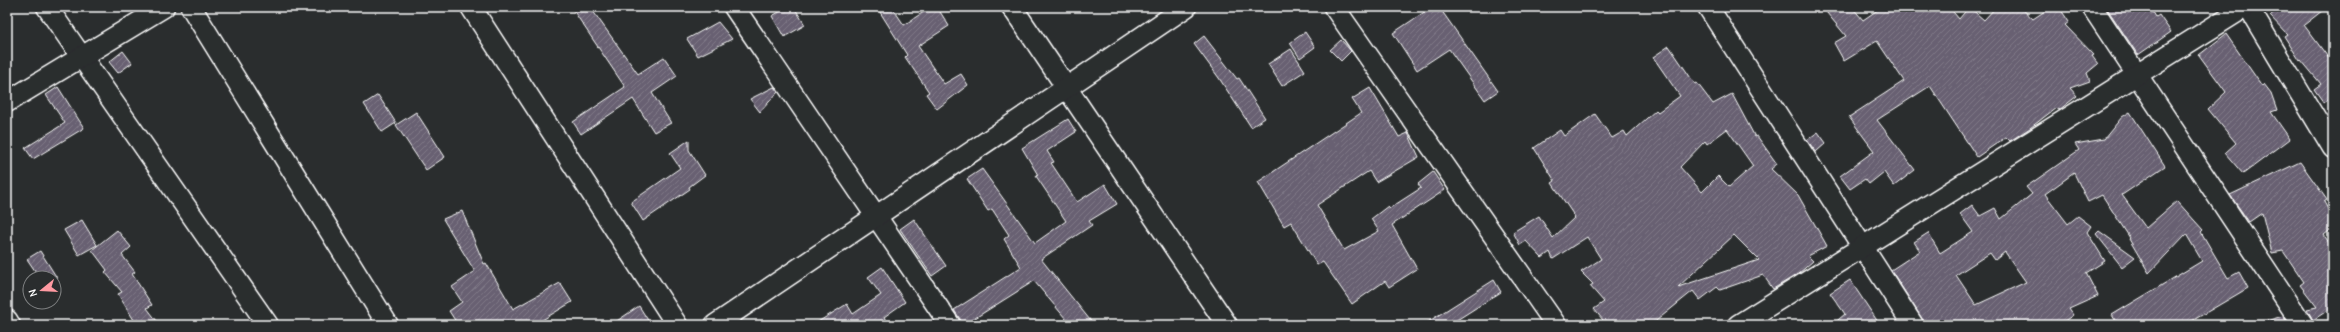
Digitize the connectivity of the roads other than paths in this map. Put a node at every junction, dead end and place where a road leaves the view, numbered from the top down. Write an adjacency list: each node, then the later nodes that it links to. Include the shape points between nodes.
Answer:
1 (47, 7): 13 (street)
2 (164, 7): 13 (street)
3 (190, 7): 23 (street)
4 (471, 7): 24 (street)
5 (734, 7): 18 (street)
6 (1012, 7): 15 (street)
7 (1186, 7): 15 (street)
8 (1334, 7): 28 (street)
9 (1708, 7): 19 (street)
10 (2092, 7): 14 (street)
11 (2245, 7): 14 (street)
12 (2248, 7): 17 (street)
13 (82, 56): 16 (street); 22 (street)
14 (2138, 75): 19 (street); 31 (street)
15 (1066, 88): 18 (street); 27 (street)
16 (7, 102)
17 (2333, 148)
18 (877, 216): 25 (street); 26 (street)
19 (1864, 246): 29 (street); 30 (street)
20 (7, 320): 21 (street)
21 (10, 325)
22 (268, 325)
23 (388, 325)
24 (677, 325)
25 (715, 325)
26 (950, 325)
27 (1227, 325)
28 (1556, 325)
29 (1738, 325)
30 (1913, 325)
31 (2303, 325)

